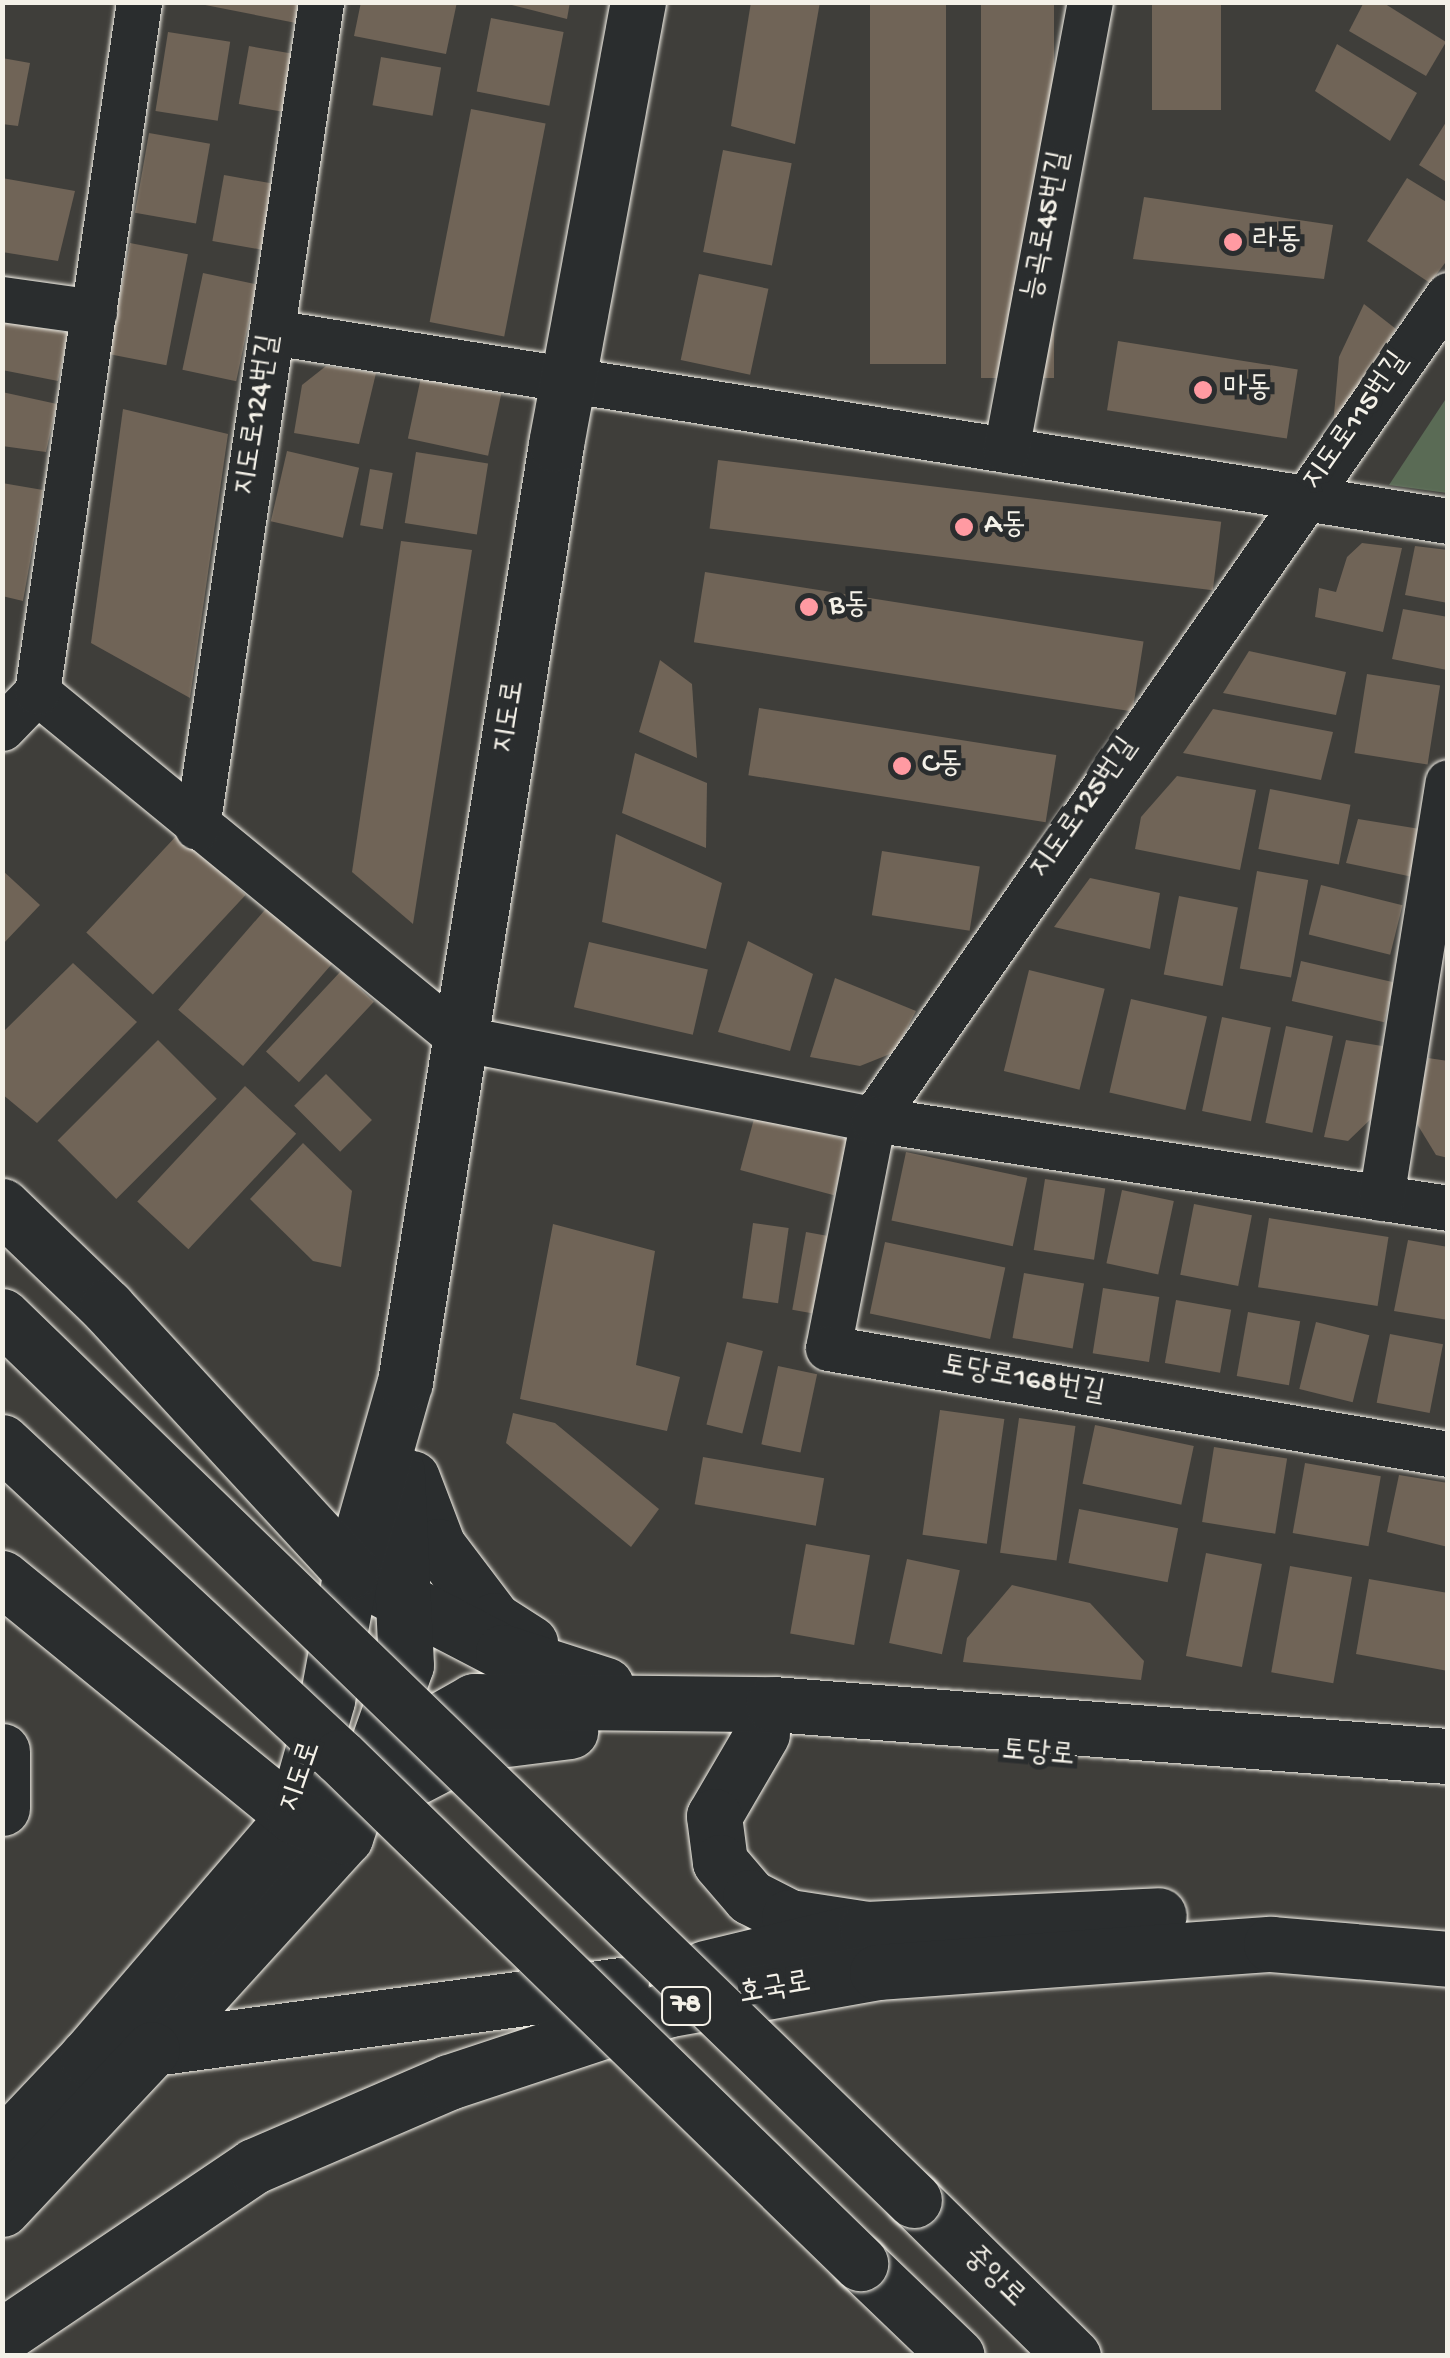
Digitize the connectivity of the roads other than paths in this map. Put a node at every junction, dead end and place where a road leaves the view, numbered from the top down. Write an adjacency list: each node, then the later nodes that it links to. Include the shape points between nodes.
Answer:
1 (139, 2): 7 (street)
2 (321, 2): 8 (street, 지도로124번길)
3 (638, 2): 9 (main road, 지도로)
4 (1090, 2): 10 (street, 능곡로45번길)
5 (1448, 294): 11 (street, 지도로115번길)
6 (2, 299): 7 (street)
7 (94, 312): 13 (street)
8 (272, 332): 9 (street); 16 (street, 지도로124번길)
9 (568, 382): 10 (street); 17 (main road, 지도로)
10 (1006, 450): 11 (street)
11 (1300, 501): 12 (street); 18 (street, 지도로125번길)
12 (1448, 521)
13 (37, 692): 14 (street); 16 (street)
14 (2, 728)
15 (1448, 782): 19 (street)
16 (197, 827): 17 (street)
17 (458, 1038): 18 (street); 23 (main road, 지도로)
18 (874, 1119): 19 (street); 25 (street, 토당로168번길, via 828,1348)
19 (1381, 1198): 21 (street)
20 (2, 1206): 26 (main road, 토당로, via 108,1307)
21 (1448, 1208)
22 (2, 1316): 48 (main road, 중앙로, bridge)
23 (395, 1432): 26 (main road, 지도로); 28 (main road, 지도로); 29 (main road, via 438,1546 494,1620)
24 (2, 1442): 47 (main road, bridge, via 340,1757)
25 (1448, 1454)
26 (352, 1571): 28 (main road, 토당로); 37 (main road, 지도로, via 327,1700)
27 (2, 1578): 37 (main road)
28 (404, 1616): 29 (main road, 토당로, via 503,1652); 34 (main road, 지도로, via 406,1665)
29 (578, 1692): 30 (main road, 토당로); 33 (main road, 토당로); 34 (main road, 토당로, via 474,1701)
30 (628, 1728): 31 (main road, 토당로, via 670,1724); 38 (main road, 토당로, via 483,1742 406,1782)
31 (762, 1734): 35 (main road, 토당로); 40 (main road, via 714,1816 720,1862 750,1897 789,1917)
32 (2, 1751): 36 (main road)
33 (1448, 1756)
34 (373, 1758): 37 (main road, 토당로); 38 (main road, 지도로)
35 (1448, 1788)
36 (2, 1808)
37 (294, 1816): 38 (main road); 43 (main road, 지도로)
38 (345, 1837): 42 (main road, 지도로)
39 (1448, 1921): 40 (main road, 호국로 / 78, via 1288,1909)
40 (867, 1929): 42 (main road, 호국로 / 78, via 652,1982)
41 (1448, 1960): 46 (main road, 호국로 / 78, via 1271,1944 878,1972 670,2009 449,2082 254,2166)
42 (152, 2049): 43 (main road, 호국로 / 78); 45 (main road)
43 (87, 2057): 44 (main road)
44 (2, 2147)
45 (2, 2209)
46 (2, 2336)
47 (957, 2356)
48 (1073, 2356)

